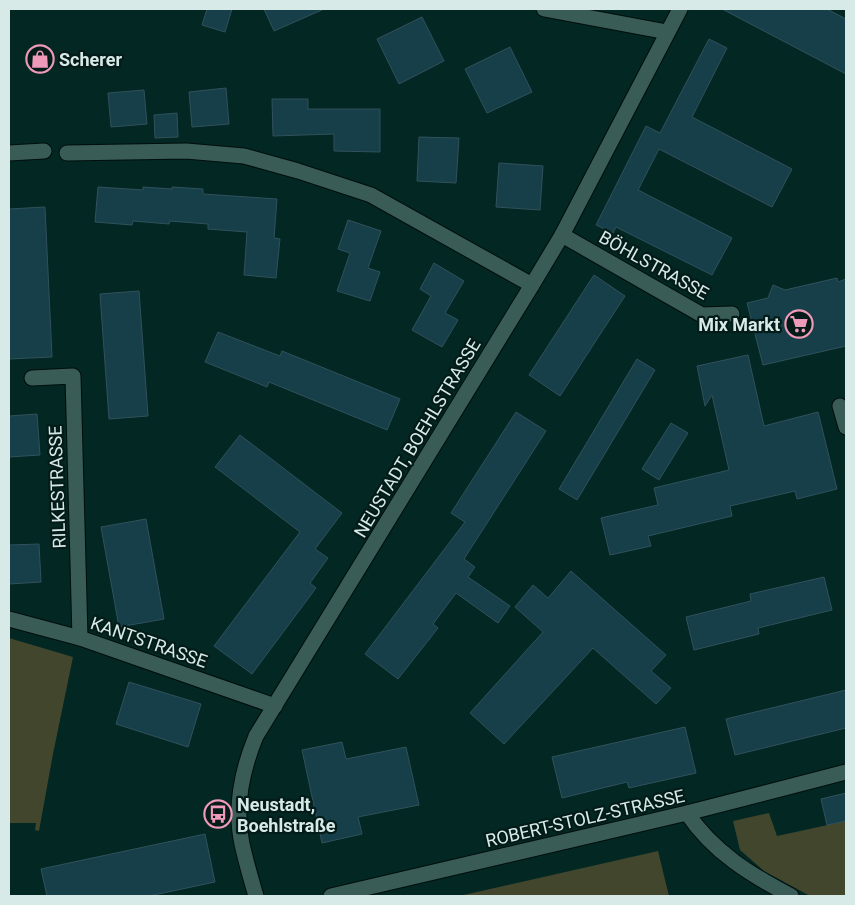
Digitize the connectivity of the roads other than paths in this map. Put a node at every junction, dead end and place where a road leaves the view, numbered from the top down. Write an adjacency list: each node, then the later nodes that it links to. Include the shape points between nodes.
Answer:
1 (544, 9): 3 (street)
2 (680, 9): 3 (street, NEUSTADT, BOEHLSTRASSE)
3 (667, 32): 7 (street, NEUSTADT, BOEHLSTRASSE)
4 (44, 151): 5 (street)
5 (9, 153)
6 (67, 153): 8 (street, via 186,151 244,156 298,171 371,195)
7 (562, 235): 8 (street, NEUSTADT, BOEHLSTRASSE); 9 (street, BÖHLSTRASSE, via 702,315)
8 (532, 286): 15 (street, NEUSTADT, BOEHLSTRASSE)
9 (732, 314)
10 (32, 378): 14 (street, RILKESTRASSE, via 72,376)
11 (840, 406): 12 (street)
12 (846, 427)
13 (9, 619): 14 (street, KANTSTRASSE)
14 (80, 638): 15 (street, KANTSTRASSE)
15 (275, 706): 18 (street, NEUSTADT, BOEHLSTRASSE, via 256,736 240,788 242,843)
16 (846, 772): 17 (street, ROBERT-STOLZ-STRASSE)
17 (687, 813): 19 (street, ROBERT-STOLZ-STRASSE); 20 (street, via 699,831 744,870)
18 (256, 896)
19 (331, 896)
20 (791, 896)

